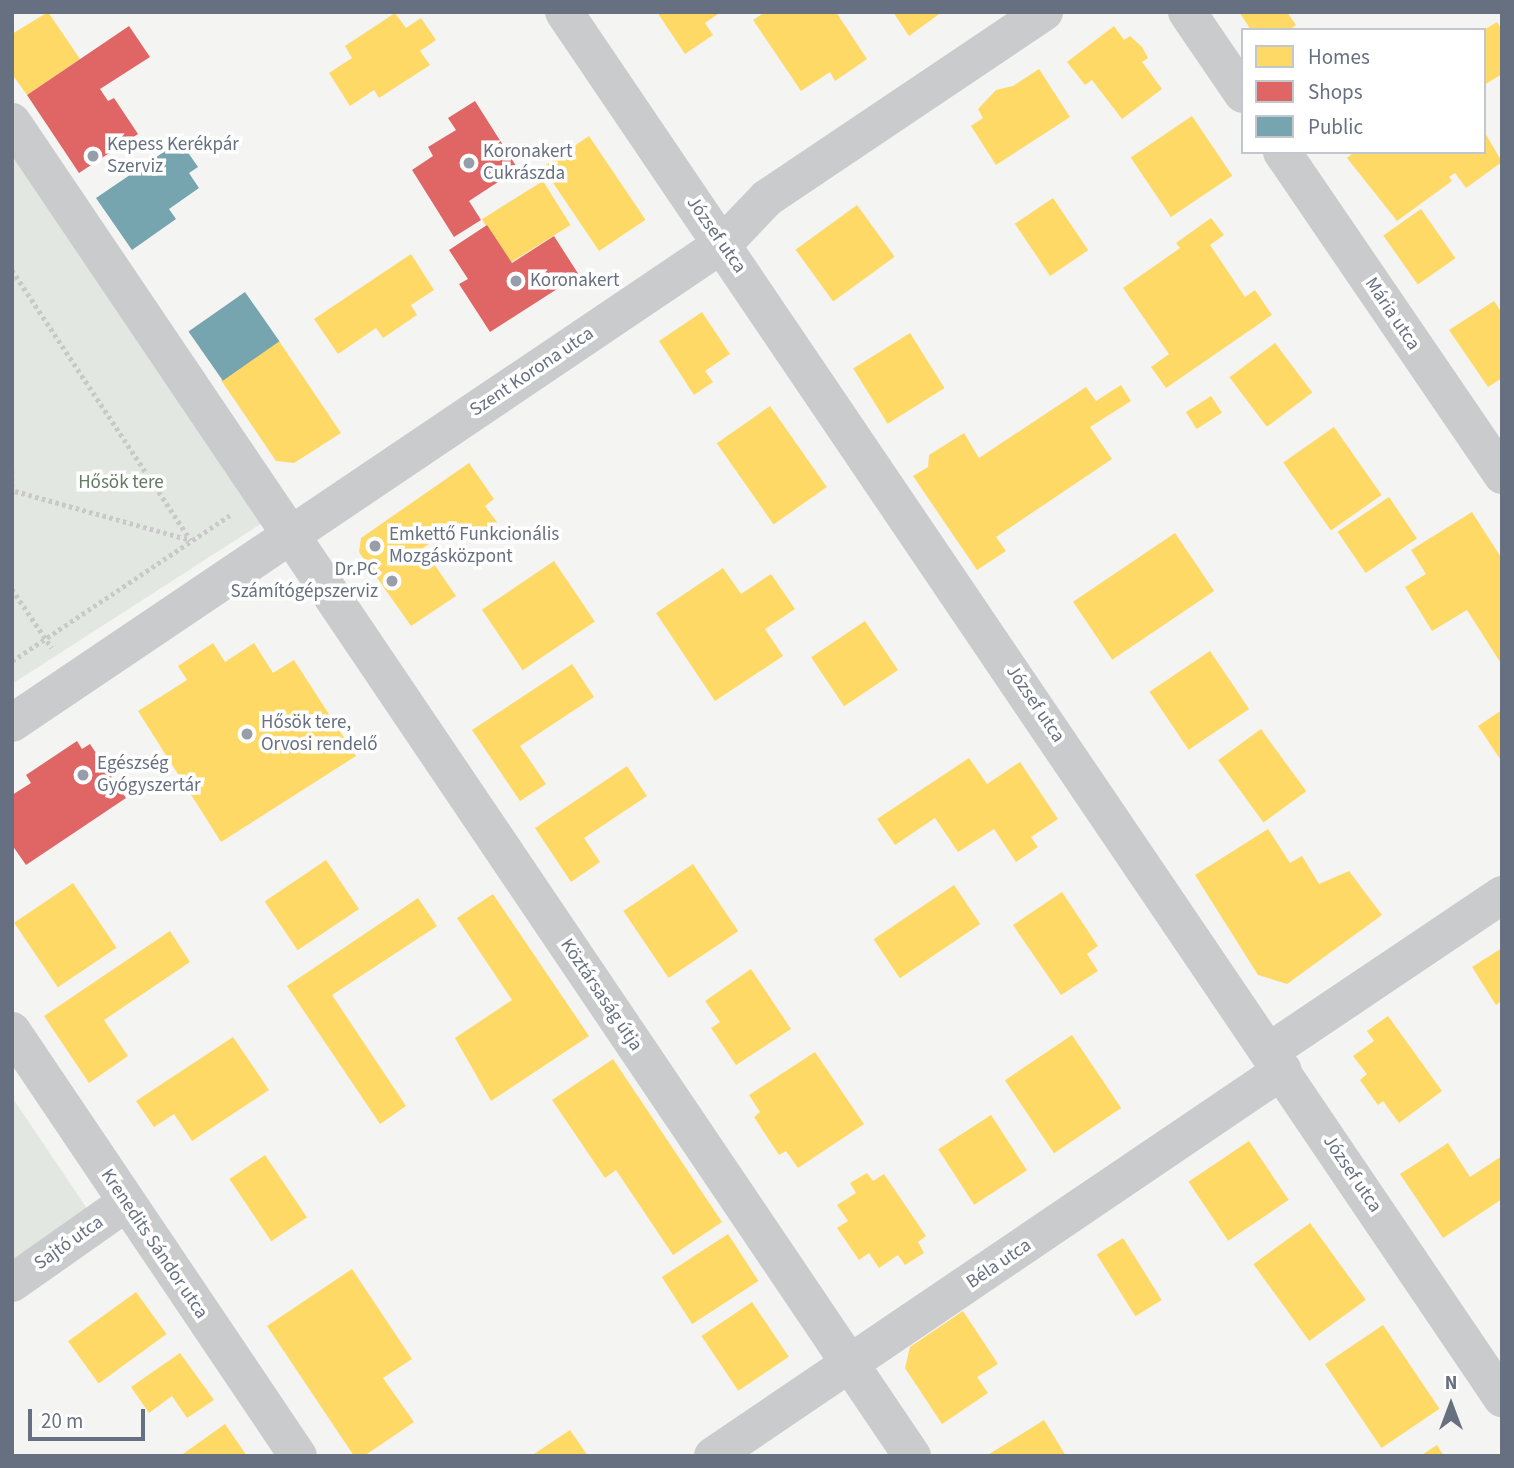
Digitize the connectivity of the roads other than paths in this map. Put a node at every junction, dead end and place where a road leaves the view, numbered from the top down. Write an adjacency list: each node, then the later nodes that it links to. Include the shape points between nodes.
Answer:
1 (564, 12): 7 (street, József utca)
2 (1044, 12): 7 (street, Szent Korona utca, via 767,198)
3 (1187, 12): 4 (street)
4 (1241, 91)
5 (15, 132): 9 (street)
6 (1283, 154): 8 (street, Mária utca)
7 (724, 243): 9 (street, Szent Korona utca); 13 (street, József utca)
8 (1502, 475)
9 (290, 535): 10 (street, Szent Korona utca); 16 (street, Köztársaság útja)
10 (12, 723)
11 (1502, 895): 13 (street, Béla utca)
12 (12, 1031): 14 (street, Krenedits Sándor utca)
13 (1276, 1061): 16 (street, Béla utca); 17 (street, József utca)
14 (126, 1203): 15 (street, Sajtó utca); 18 (street, Krenedits Sándor utca)
15 (12, 1283)
16 (850, 1365): 19 (street, Béla utca); 20 (street, Köztársaság útja)
17 (1502, 1398)
18 (298, 1456)
19 (713, 1456)
20 (912, 1456)

